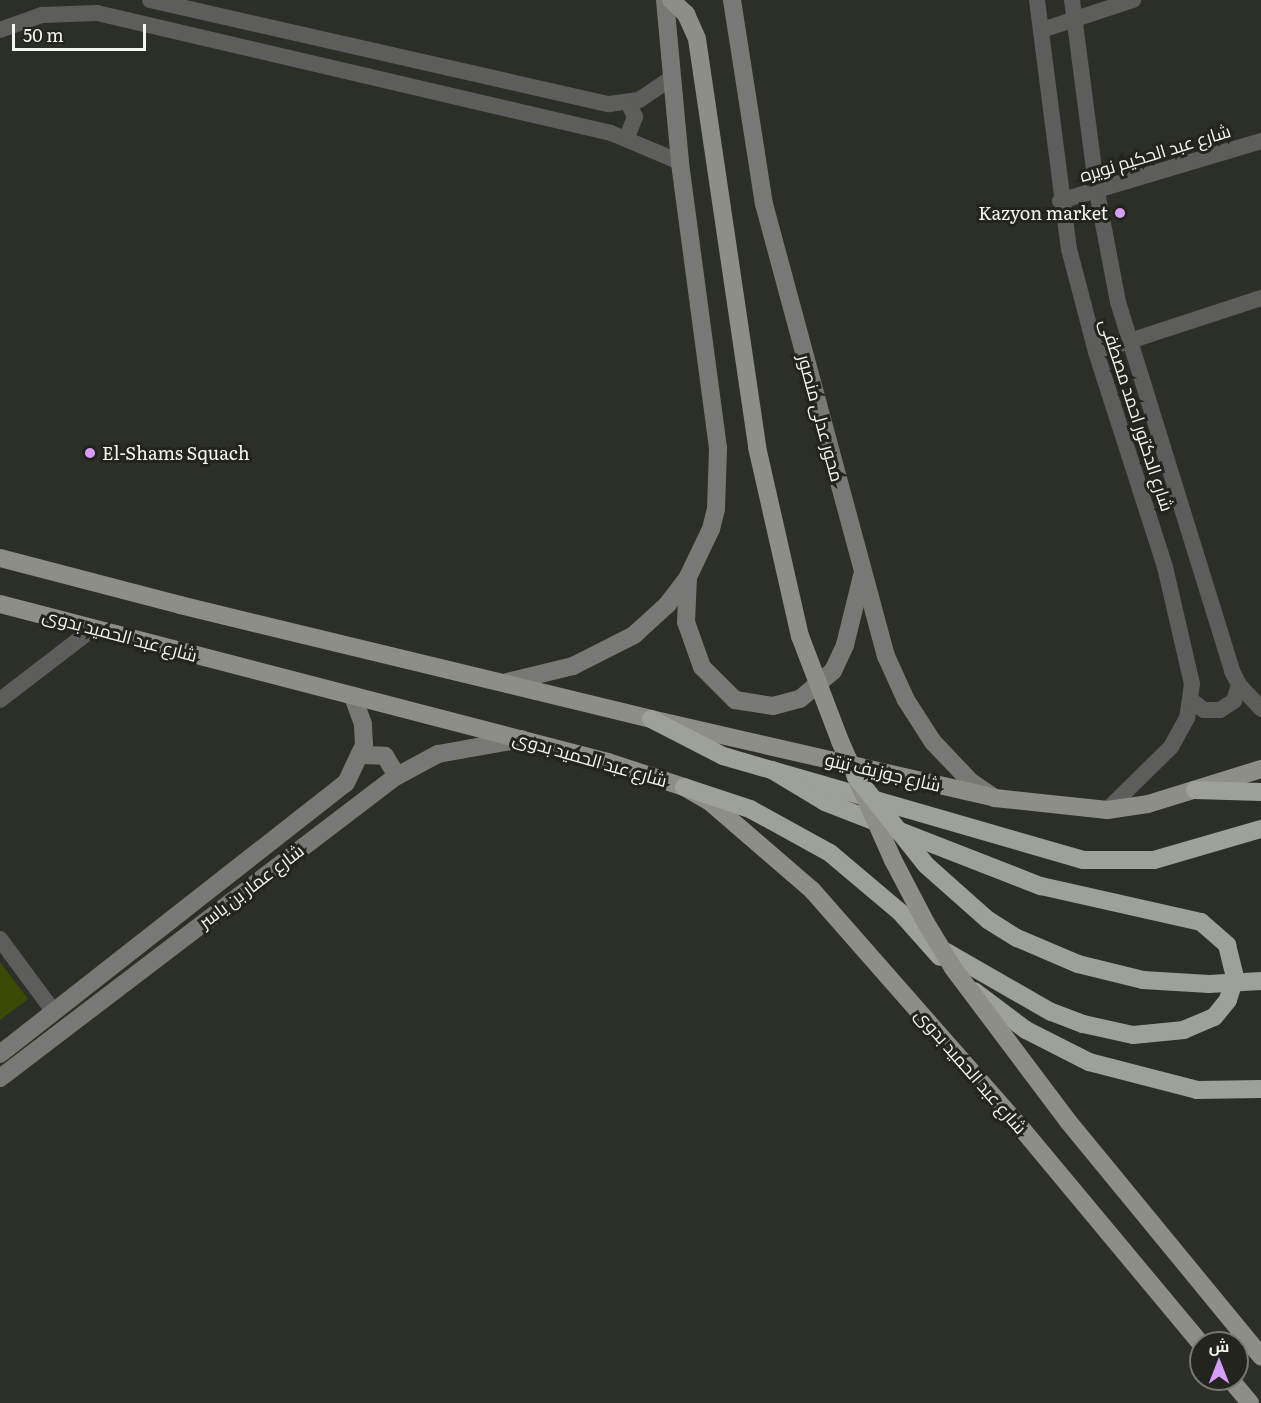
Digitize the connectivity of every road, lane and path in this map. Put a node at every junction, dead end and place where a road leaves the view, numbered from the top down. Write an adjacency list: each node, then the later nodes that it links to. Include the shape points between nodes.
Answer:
1 (150, 0): 12 (street, via 599,102)
2 (665, 0): 11 (main road)
3 (671, 0): 38 (main road, bridge, via 686,14 697,39 757,447 800,636)
4 (732, 0): 22 (main road, محور عدلى منصور, via 764,204)
5 (1037, 0): 10 (street, شارع الدكتور احمد مصطفى)
6 (1072, 0): 8 (street, شارع الدكتور احمد مصطفى)
7 (1133, 0): 8 (street)
8 (1075, 19): 10 (street); 16 (street, شارع الدكتور احمد مصطفى)
9 (0, 30): 13 (street, via 42,15 97,13)
10 (1042, 30): 17 (street, شارع الدكتور احمد مصطفى)
11 (672, 78): 12 (street); 15 (main road)
12 (629, 104): 13 (street, via 635,117)
13 (627, 137): 15 (street)
14 (1261, 141): 16 (street, شارع عبد الحكيم نويره)
15 (680, 162): 23 (main road, via 719,468 711,529)
16 (1097, 192): 17 (street, شارع عبد الحكيم نويره); 19 (street, شارع الدكتور احمد مصطفى, via 1116,291)
17 (1060, 201): 20 (street, شارع الدكتور احمد مصطفى, via 1079,295)
18 (1261, 298): 19 (street)
19 (1131, 341): 20 (street); 27 (street, شارع الدكتور احمد مصطفى)
20 (1096, 352): 30 (street, شارع الدكتور احمد مصطفى, via 1165,567 1188,654)
21 (0, 558): 26 (main road)
22 (863, 571): 23 (main road, via 845,645 833,671 800,699 773,706 735,700 702,667 686,622); 42 (main road, محور عدلى منصور, via 886,656 906,700 950,761)
23 (688, 578): 26 (main road, via 651,621 611,650 573,666)
24 (0, 604): 25 (main road, شارع عبد الحميد بدوى)
25 (94, 628): 28 (main road, شارع عبد الحميد بدوى); 29 (street)
26 (507, 682): 32 (main road, شارع جوزيف تيتو)
27 (1239, 685): 30 (street, via 1234,701 1220,710 1204,710); 31 (street, شارع الدكتور احمد مصطفى)
28 (352, 696): 33 (main road, شارع عبد الحميد بدوى); 34 (main road, شارع عمار بن ياسر, via 363,724)
29 (0, 700)
30 (1191, 700): 43 (street, شارع الدكتور احمد مصطفى, via 1187,718 1171,747)
31 (1261, 709)
32 (651, 719): 36 (highway, via 702,748); 42 (main road, شارع جوزيف تيتو)
33 (523, 739): 37 (main road, شارع عمار بن ياسر, via 438,754); 39 (main road, شارع عبد الحميد بدوى)
34 (362, 755): 37 (main road, via 385,756); 48 (main road, شارع عمار بن ياسر, via 346,783)
35 (1261, 769): 40 (main road, شارع جوزيف تيتو)
36 (772, 770): 44 (highway, via 1083,860 1155,860); 46 (highway, via 825,802 1002,873 1089,900 1201,922 1227,945 1235,978 1228,1000 1214,1017 1184,1030 1133,1035 1083,1024 1052,1012)
37 (397, 776): 50 (main road, شارع عمار بن ياسر)
38 (856, 777): 47 (highway, bridge, via 926,865 988,920 1017,938 1078,964 1143,980 1209,984); 53 (main road, bridge, via 893,860 953,968 1067,1120)
39 (684, 786): 46 (highway, via 750,809 830,853 863,877); 52 (main road, شارع عبد الحميد بدوى, via 737,822 813,890 1017,1123)
40 (1195, 790): 41 (highway); 43 (main road, شارع جوزيف تيتو, via 1148,804)
41 (1261, 792)
42 (994, 798): 43 (main road, شارع جوزيف تيتو)
43 (1107, 810)
44 (1261, 829)
45 (0, 939): 48 (street)
46 (926, 940): 51 (highway, via 954,974 999,1011 1026,1030 1089,1062 1197,1090)
47 (1261, 981)
48 (54, 1012): 49 (main road, شارع عمار بن ياسر)
49 (1, 1051)
50 (0, 1078)
51 (1261, 1089)
52 (1190, 1331)
53 (1261, 1356)
54 (1240, 1391): 55 (main road)
55 (1250, 1403)

